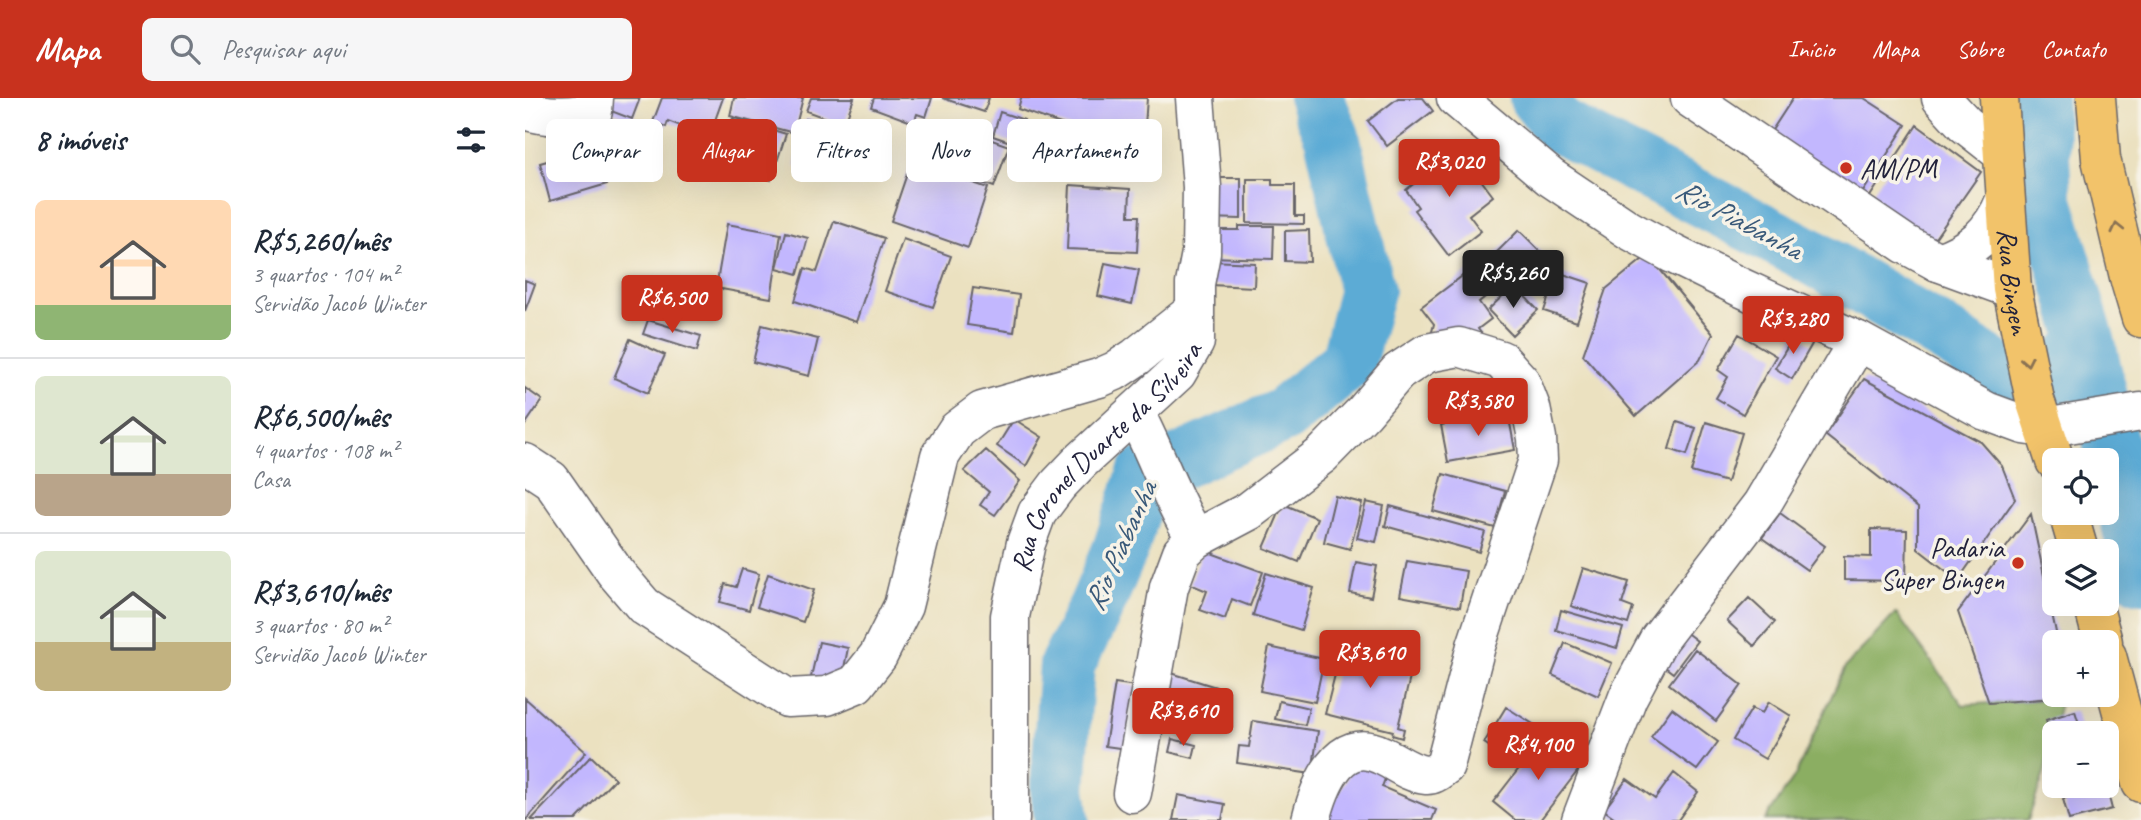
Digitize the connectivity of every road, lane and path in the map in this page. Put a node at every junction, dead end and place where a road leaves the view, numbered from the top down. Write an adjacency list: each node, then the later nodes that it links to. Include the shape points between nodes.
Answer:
1 (594, 98): 8 (street, via 593,111 584,114)
2 (1456, 98): 15 (street, via 1550,177 1629,230)
3 (1941, 98): 9 (street)
4 (1999, 98): 9 (main road, Rua Bingen)
5 (2097, 98): 14 (main road, one-way to 5, via 2101,159)
6 (1191, 100): 13 (street, Rua Coronel Duarte da Silveira, via 1202,187)
7 (1715, 104): 11 (street, via 1905,244)
8 (525, 110)
9 (2002, 153): 10 (main road, Rua Bingen)
10 (2005, 200): 11 (street, via 1999,216 1978,242); 12 (main road, Rua Bingen)
11 (1938, 262): 12 (street)
12 (2016, 305): 18 (main road, Rua Bingen, one-way to 18)
13 (1194, 311): 17 (street, Rua Coronel Duarte da Silveira, via 1195,342); 19 (street, via 1115,372 982,411 957,430 940,456 903,606 878,656 856,684 827,696 787,698 644,606 551,480)
14 (2141, 318)
15 (1858, 341): 18 (street, via 1986,411 2024,425); 26 (street, via 1762,504 1658,639 1628,697)
16 (2139, 412): 18 (street)
17 (1142, 426): 20 (street); 24 (street, Rua Coronel Duarte da Silveira, via 1080,461 1037,513 1026,544 1010,616)
18 (2052, 428)
19 (525, 463)
20 (1187, 525): 23 (street, via 1169,587); 25 (street, via 1249,511 1322,455 1398,372 1427,353 1459,347 1486,354 1501,360 1521,382 1531,408 1538,460 1476,646 1445,766 1426,775 1364,749 1346,753 1327,775)
21 (2119, 701): 22 (main road)
22 (2141, 783)
23 (1132, 793)
24 (1010, 820)
25 (1311, 820)
26 (1581, 820)

